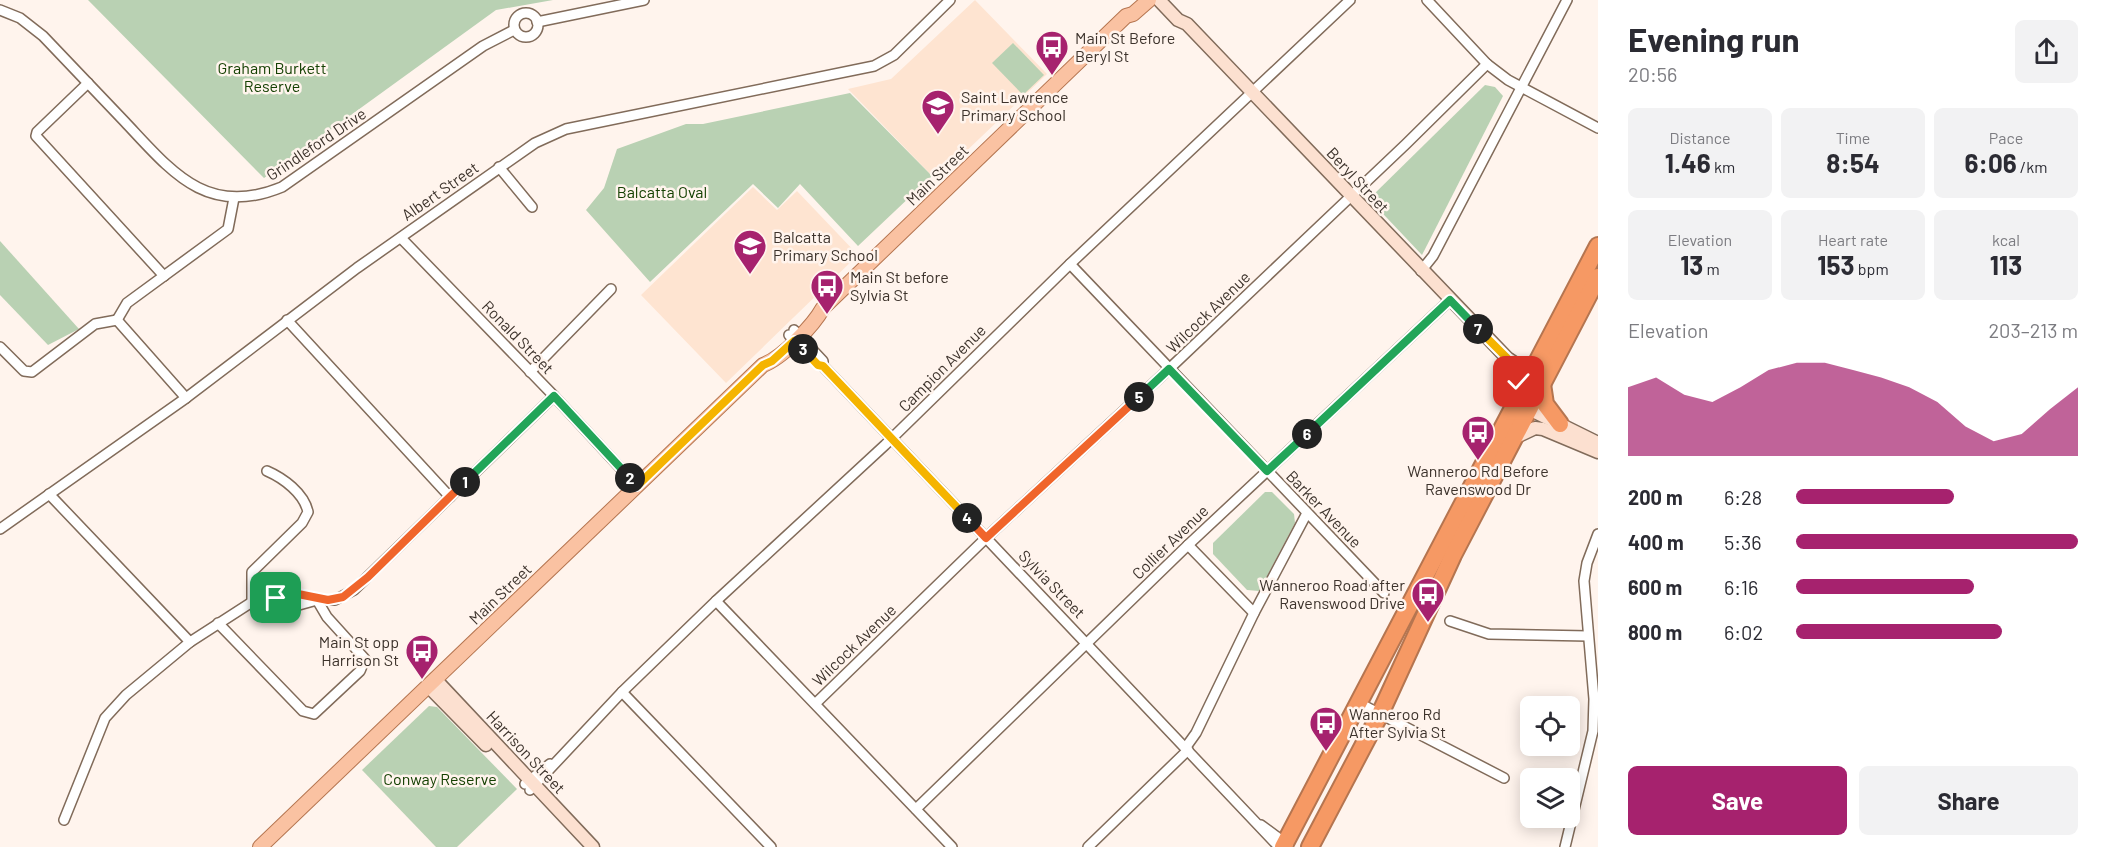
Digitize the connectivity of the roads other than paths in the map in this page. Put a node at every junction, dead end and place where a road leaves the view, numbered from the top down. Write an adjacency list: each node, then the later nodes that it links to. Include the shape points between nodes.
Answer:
1 (644, 0): 12 (street)
2 (950, 0): 20 (street, Albert Street, via 894,55 874,66 566,129)
3 (1137, 0): 11 (main road, Main Street)
4 (1149, 0): 11 (main road, Main Street)
5 (1159, 0): 13 (street, Beryl Street)
6 (1170, 0): 13 (street, Beryl Street)
7 (1350, 0): 18 (street, Campion Avenue)
8 (1427, 0): 15 (street)
9 (1568, 0): 17 (street)
10 (0, 10): 16 (street, Grindleford Drive, via 20,18 43,36)
11 (1126, 16): 34 (main road, Main Street, via 823,308 812,313)
12 (537, 22): 14 (street, via 538,28 531,36 522,37); 14 (street, via 530,13 519,14 513,22)
13 (1187, 24): 18 (street, Beryl Street)
14 (514, 30): 22 (street, Grindleford Drive, via 483,46 282,187 250,198)
15 (1487, 64): 17 (street); 21 (street, Wilcock Avenue)
16 (88, 83): 22 (street, Grindleford Drive, via 173,173 202,190); 28 (street, via 36,136)
17 (1521, 87): 19 (street); 27 (street, via 1433,256)
18 (1254, 93): 21 (street, Beryl Street); 26 (street, Campion Avenue)
19 (1598, 128)
20 (499, 167): 23 (street); 24 (street, Albert Street)
21 (1350, 196): 27 (street, Beryl Street); 37 (street, Wilcock Avenue)
22 (234, 198): 28 (street, via 228,229)
23 (532, 207)
24 (400, 238): 33 (street, Albert Street); 38 (street, Ronald Street)
25 (1598, 246): 39 (highway)
26 (1070, 264): 37 (street, Barker Avenue); 45 (street, Campion Avenue)
27 (1421, 271): 31 (street, Beryl Street)
28 (164, 276): 32 (street, via 127,303)
29 (1598, 277): 39 (highway)
30 (611, 289): 38 (street)
31 (1450, 300): 36 (street, Beryl Street); 51 (street, Collier Avenue)
32 (117, 320): 35 (street, via 95,324 32,372 24,371); 42 (street)
33 (287, 320): 42 (street, Albert Street); 54 (street)
34 (794, 335): 45 (street, Sylvia Street); 52 (main road, Main Street, via 766,356 763,365)
35 (0, 347)
36 (1507, 358): 39 (street, Beryl Street); 40 (street, Beryl Street, via 1519,382)
37 (1169, 369): 51 (street, Barker Avenue); 58 (street, Wilcock Avenue)
38 (530, 372): 41 (street, Ronald Street)
39 (1538, 376): 40 (highway); 43 (highway); 44 (highway, via 1545,404)
40 (1520, 394): 48 (highway)
41 (554, 396): 52 (street, Ronald Street); 54 (street)
42 (186, 398): 53 (street, Albert Street)
43 (1529, 409): 44 (street); 46 (highway); 48 (street, via 1516,417)
44 (1560, 424): 47 (street)
45 (893, 438): 58 (street, Sylvia Street); 62 (street, Campion Avenue)
46 (1514, 438): 49 (street, via 1543,429); 76 (highway, via 1426,609)
47 (1598, 443)
48 (1490, 452): 75 (highway)
49 (1598, 453)
50 (267, 471): 63 (street, via 282,477 308,512 302,523 252,572)
51 (1267, 471): 55 (street, Barker Avenue); 59 (street, Collier Avenue)
52 (637, 486): 72 (main road, Main Street)
53 (49, 494): 56 (street, Albert Street); 70 (street)
54 (450, 497): 61 (street, via 354,590 335,600)
55 (1307, 513): 60 (street, Barker Avenue); 64 (street)
56 (0, 529)
57 (1598, 534): 65 (street, via 1584,581)
58 (986, 538): 71 (street, Sylvia Street); 74 (street, Wilcock Avenue)
59 (1188, 545): 64 (street); 71 (street, Collier Avenue)
60 (1384, 593)
61 (317, 600): 63 (street, via 298,605 276,598); 68 (street, via 365,659 360,671 314,714 303,711)
62 (716, 601): 73 (street, Campion Avenue); 74 (street)
63 (252, 602): 68 (street)
64 (1254, 613): 77 (street)
65 (1587, 616): 66 (street); 69 (street)
66 (1598, 616)
67 (1450, 621): 69 (street, via 1490,634)
68 (218, 623): 70 (street)
69 (1588, 636): 89 (street, via 1593,731)
70 (190, 642): 81 (street, via 126,695 105,718)
71 (1089, 643): 77 (street, Sylvia Street); 80 (street, Collier Avenue)
72 (431, 682): 79 (street, Harrison Street); 84 (main road, Main Street)
73 (622, 692): 79 (street, Campion Avenue); 85 (street)
74 (816, 703): 80 (street)
75 (1359, 703): 76 (street); 83 (highway)
76 (1380, 714): 78 (street); 88 (highway)
77 (1187, 749): 83 (street, Sylvia Street); 87 (street)
78 (1504, 778)
79 (530, 785): 82 (street, Harrison Street)
80 (916, 809): 86 (street)
81 (64, 820)
82 (587, 846)
83 (1285, 846)
84 (260, 847)
85 (771, 847)
86 (952, 847)
87 (1088, 847)
88 (1311, 847)
89 (1565, 847)

